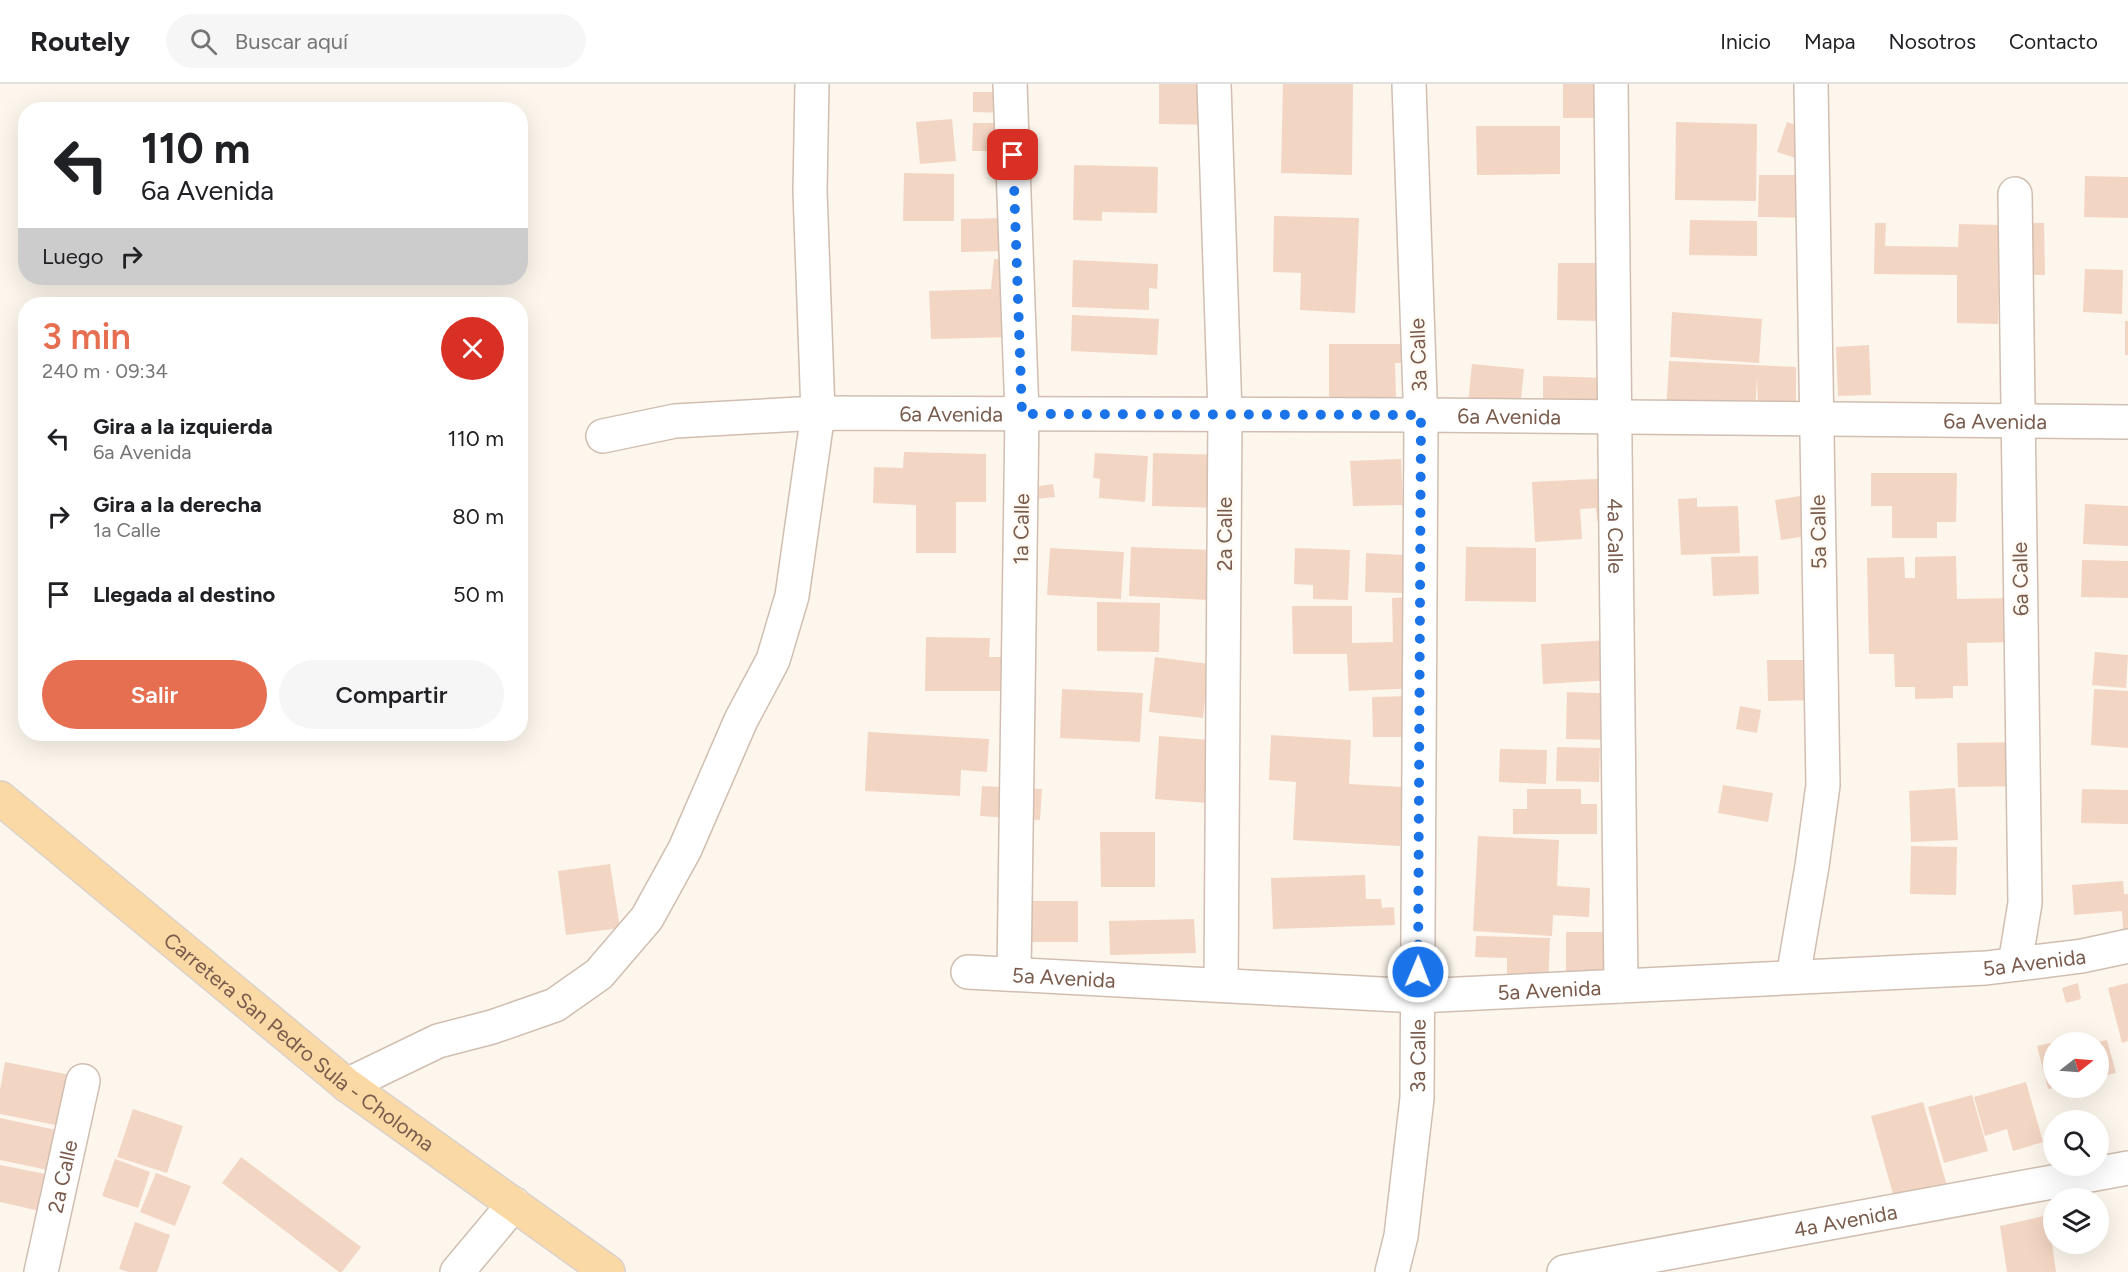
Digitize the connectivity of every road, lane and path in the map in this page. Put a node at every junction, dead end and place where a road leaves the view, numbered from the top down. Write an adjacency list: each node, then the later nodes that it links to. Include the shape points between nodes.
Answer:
1 (812, 84): 8 (street, via 810,191)
2 (1010, 84): 9 (street, 1a Calle)
3 (1214, 84): 10 (street, 2a Calle)
4 (1409, 84): 11 (street, 3a Calle)
5 (1611, 84): 12 (street, 4a Calle)
6 (1811, 84): 13 (street, 5a Calle)
7 (2015, 194): 14 (street, 6a Calle)
8 (818, 413): 9 (street, 6a Avenida); 16 (street, 6a Avenida, via 675,421); 27 (street, via 792,596 773,660 741,720 685,849 647,918 599,974 555,1005 438,1041)
9 (1022, 414): 10 (street, 6a Avenida); 21 (street, 1a Calle)
10 (1225, 414): 11 (street, 6a Avenida); 23 (street, 2a Calle)
11 (1421, 415): 12 (street, 6a Avenida); 25 (street, 3a Calle)
12 (1615, 417): 13 (street, 6a Avenida); 24 (street, 4a Calle)
13 (1816, 419): 14 (street, 6a Avenida); 22 (street, 5a Calle, via 1822,785)
14 (2018, 421): 15 (street, 6a Avenida); 19 (street, 6a Calle, via 2025,903)
15 (2128, 422)
16 (603, 436)
17 (0, 798): 27 (main road, Carretera San Pedro Sula - Choloma)
18 (2128, 946): 19 (street, 5a Avenida)
19 (2015, 964): 22 (street, 5a Avenida)
20 (968, 972): 21 (street, 5a Avenida)
21 (1014, 974): 23 (street, 5a Avenida)
22 (1793, 977): 24 (street, 5a Avenida)
23 (1221, 985): 25 (street, 5a Avenida)
24 (1621, 986): 25 (street, 5a Avenida)
25 (1418, 996): 33 (street, 3a Calle, via 1417,1098 1401,1236)
26 (83, 1081): 30 (street, 2a Calle)
27 (347, 1085): 29 (main road, Carretera San Pedro Sula - Choloma)
28 (2128, 1168): 34 (street, 4a Avenida)
29 (514, 1204): 31 (street); 32 (main road, Carretera San Pedro Sula - Choloma)
30 (41, 1272)
31 (457, 1272)
32 (608, 1272)
33 (1392, 1272)
34 (1564, 1272)

